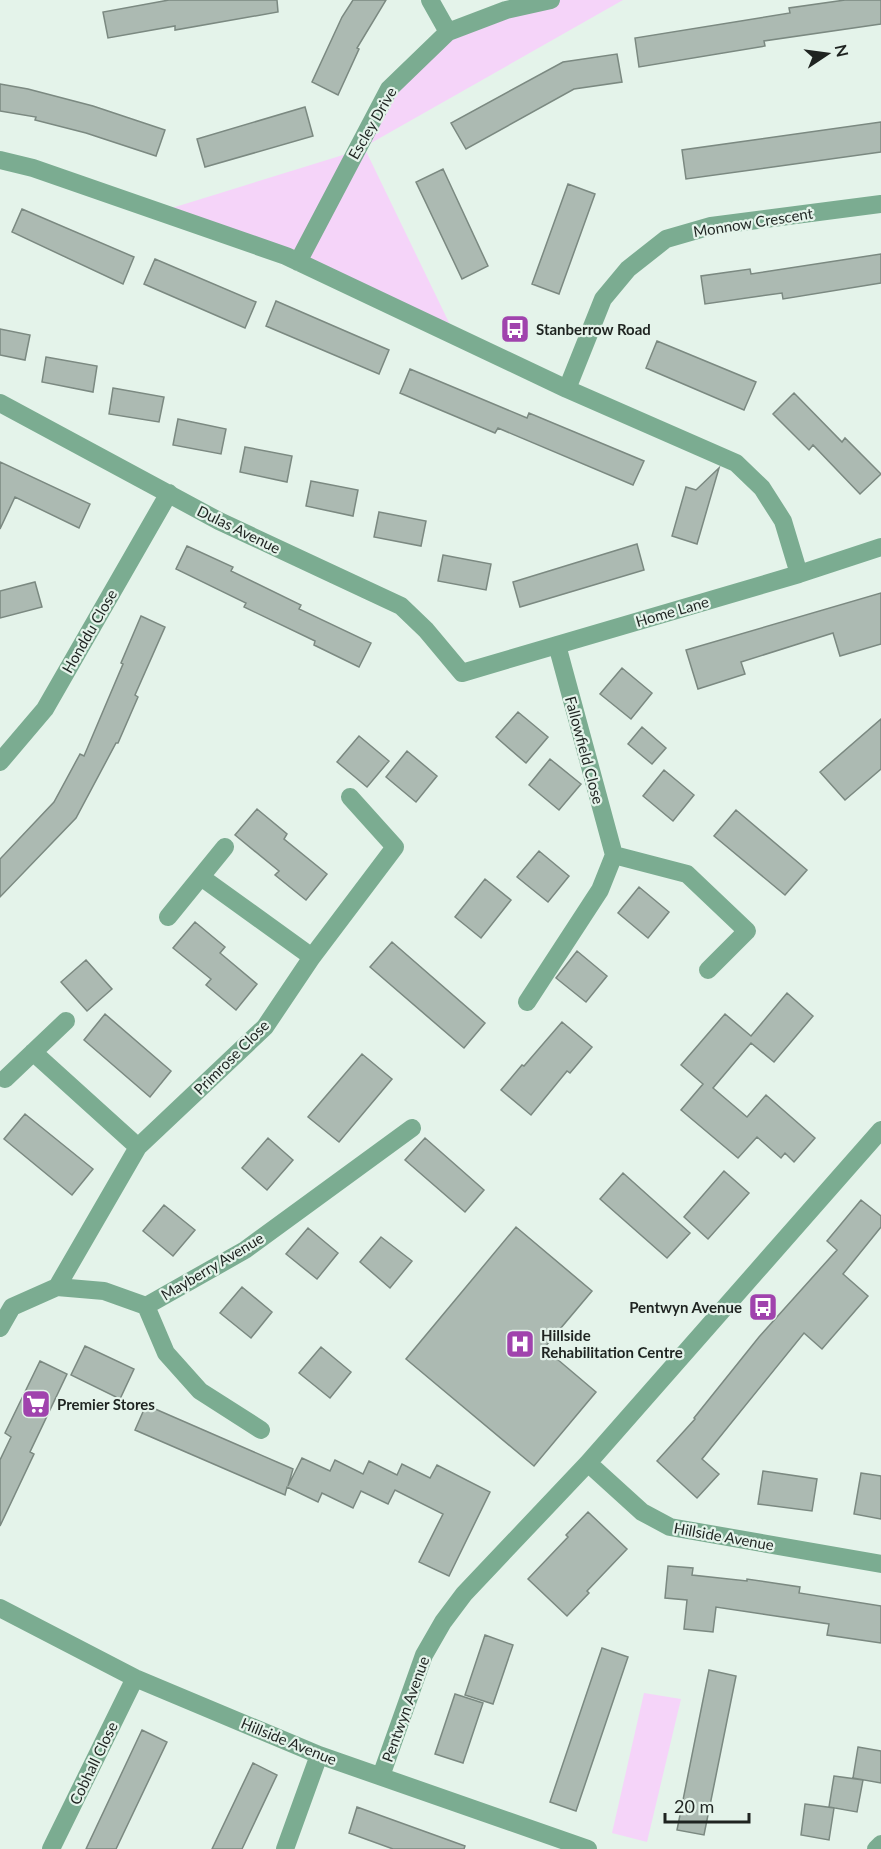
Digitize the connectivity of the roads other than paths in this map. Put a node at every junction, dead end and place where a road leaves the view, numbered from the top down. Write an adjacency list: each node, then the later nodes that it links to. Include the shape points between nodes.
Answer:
1 (430, 0): 3 (street)
2 (552, 0): 3 (street, Escley Drive, via 506,10)
3 (448, 32): 6 (street, Escley Drive, via 388,89)
4 (0, 160): 6 (street, via 33,168)
5 (881, 204): 7 (street, Monnow Crescent, via 711,226 666,239 628,269 603,299)
6 (298, 262): 7 (street)
7 (567, 389): 11 (street, via 736,463 762,488 783,521)
8 (0, 403): 9 (street, Dulas Avenue)
9 (169, 493): 13 (street, Dulas Avenue, via 219,521 400,606); 14 (street, Honddu Close, via 45,709)
10 (881, 547): 11 (street, Home Lane)
11 (800, 574): 12 (street, Home Lane)
12 (557, 645): 13 (street, Home Lane); 17 (street, Fallowfield Close)
13 (462, 673)
14 (0, 762)
15 (350, 797): 20 (street, Primrose Close, via 395,848)
16 (225, 847): 18 (street)
17 (614, 855): 21 (street, via 687,874 747,931); 22 (street, via 600,890)
18 (201, 877): 19 (street); 20 (street)
19 (168, 917)
20 (312, 957): 28 (street, Primrose Close, via 265,1027)
21 (708, 970)
22 (527, 1002)
23 (66, 1021): 24 (street)
24 (33, 1052): 25 (street); 28 (street)
25 (5, 1079)
26 (412, 1128): 30 (street, Mayberry Avenue, via 245,1250)
27 (881, 1130): 33 (street, Pentwyn Avenue)
28 (138, 1147): 29 (street, Primrose Close)
29 (57, 1287): 30 (street, Mayberry Avenue, via 104,1291); 31 (street, Mayberry Avenue, via 12,1307)
30 (146, 1306): 32 (street, via 166,1353 200,1391)
31 (0, 1328)
32 (261, 1430)
33 (588, 1463): 34 (street, Hillside Avenue, via 642,1512 670,1527); 38 (street, Pentwyn Avenue, via 464,1594 443,1622 424,1655)
34 (881, 1564)
35 (0, 1608): 36 (street, Hillside Avenue)
36 (135, 1678): 37 (street, Hillside Avenue); 40 (street, Cobhall Close)
37 (319, 1755): 38 (street, Hillside Avenue); 41 (street)
38 (381, 1776): 42 (street, Hillside Avenue)
39 (881, 1844): 43 (street)
40 (51, 1849)
41 (285, 1849)
42 (588, 1849)
43 (876, 1849)

